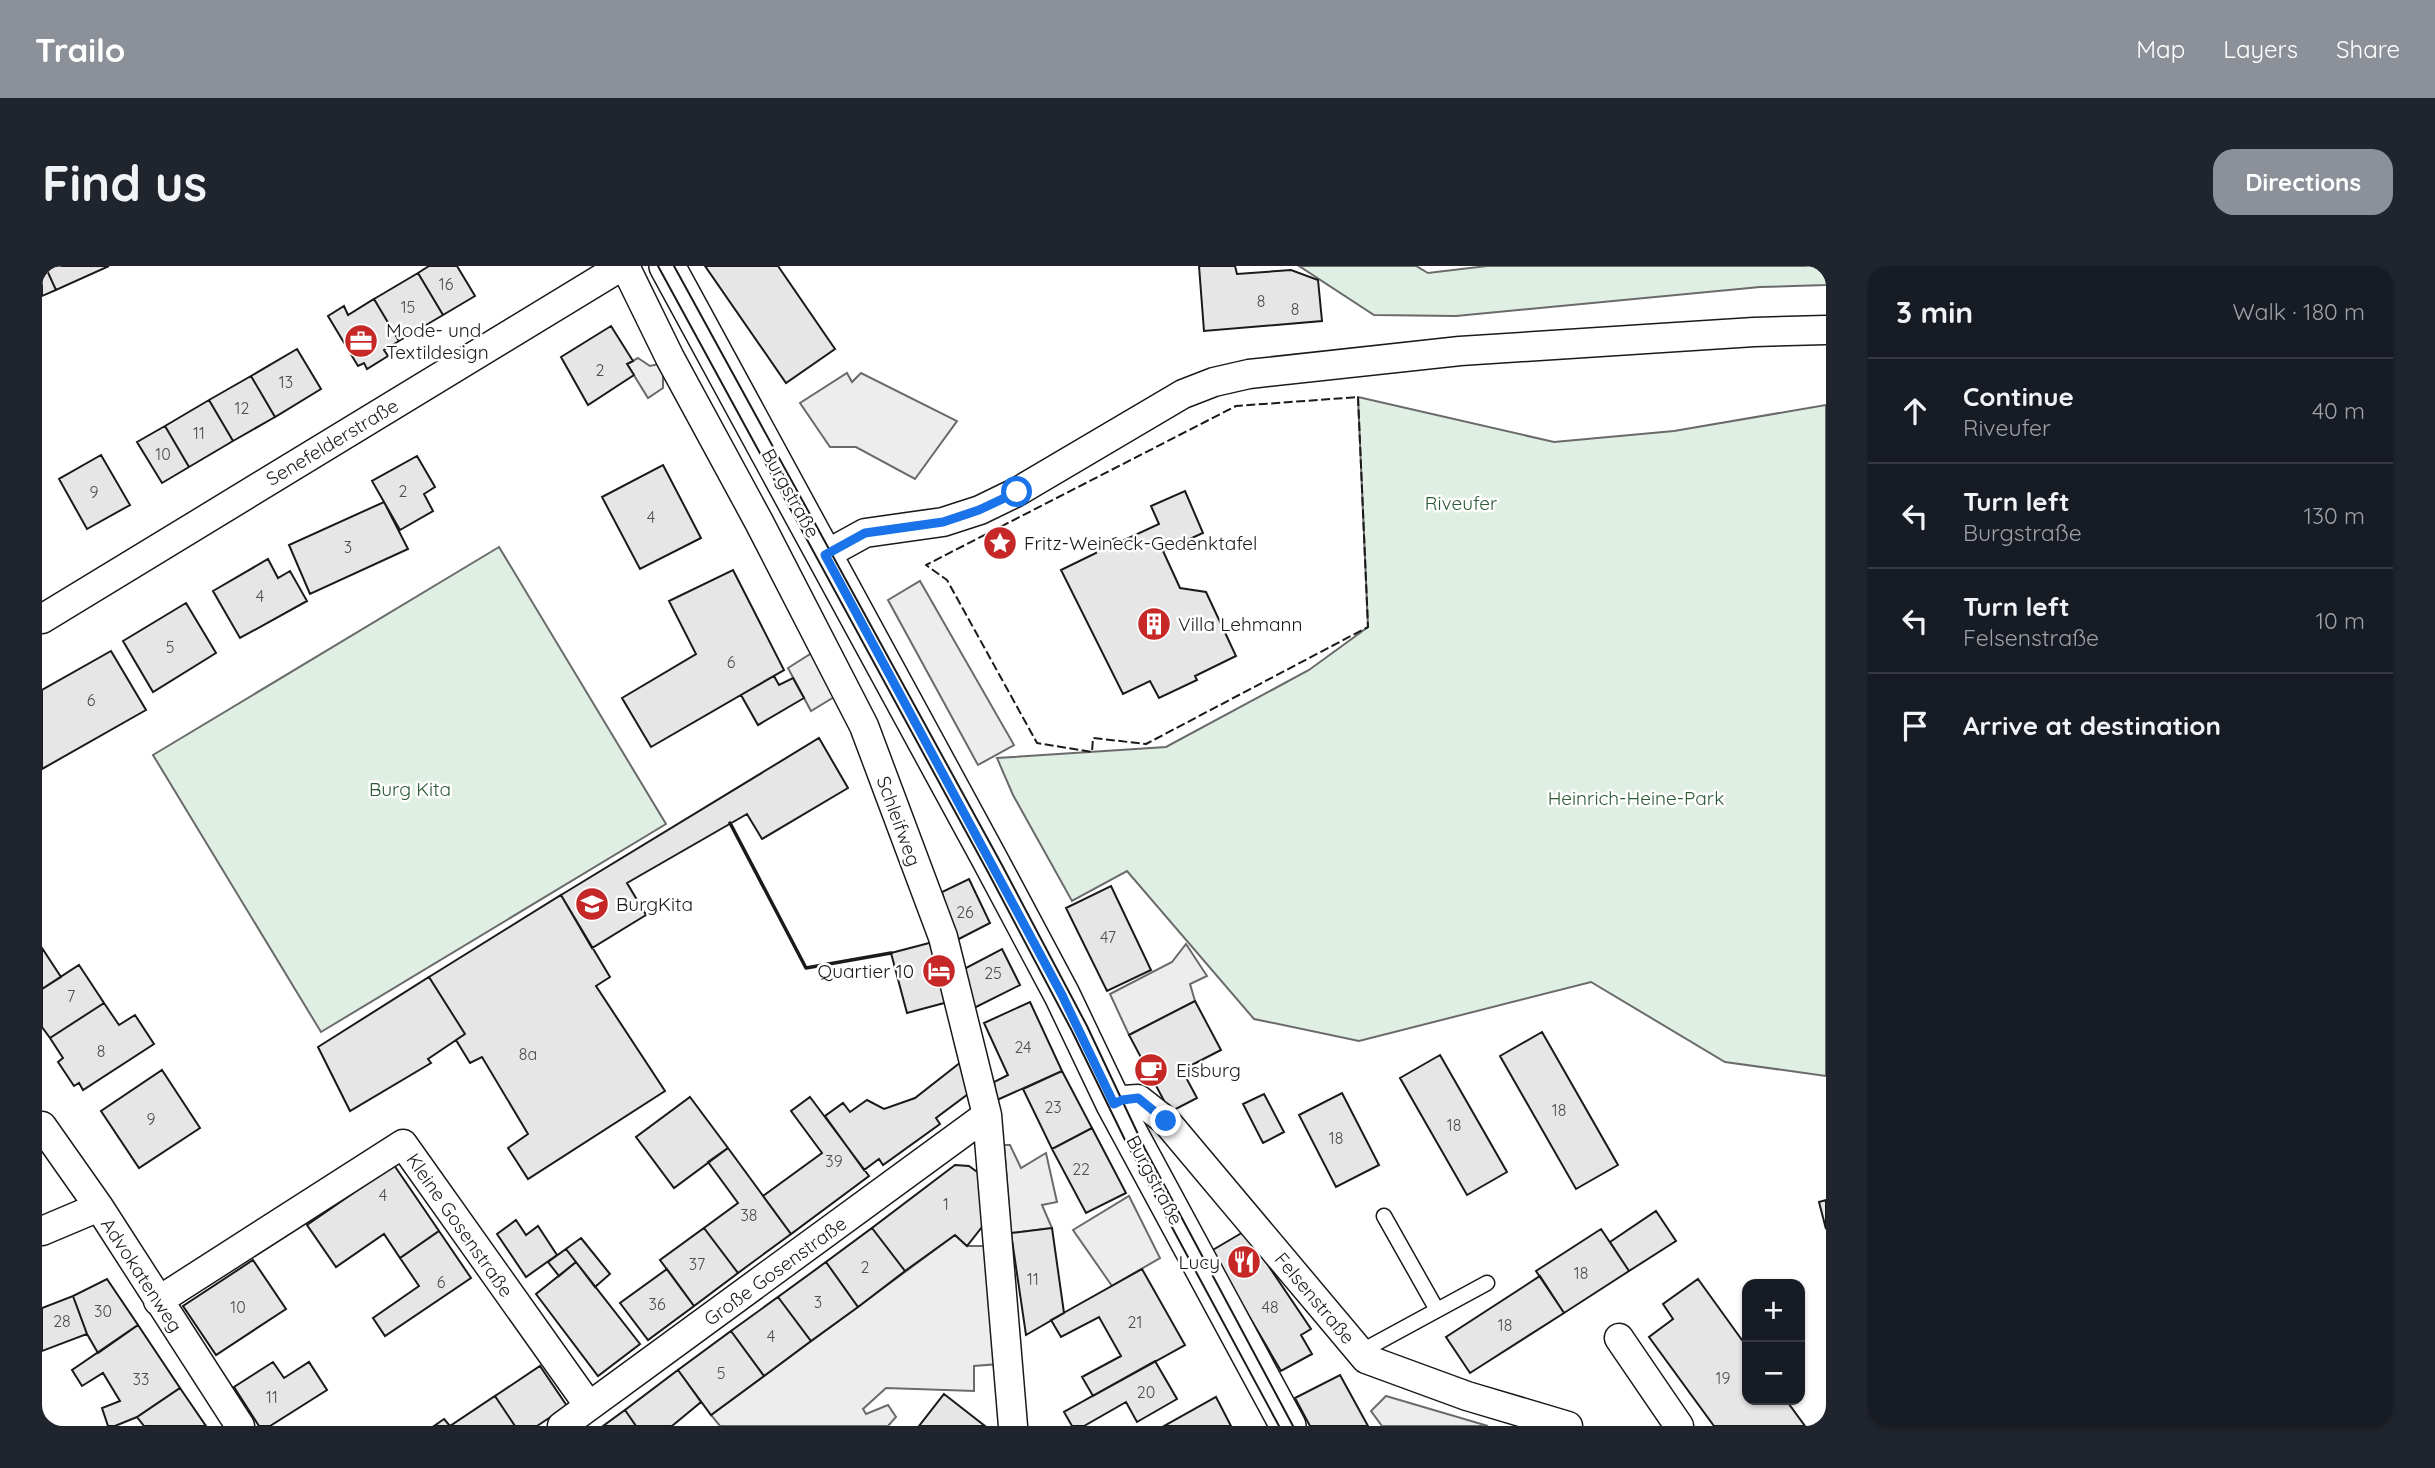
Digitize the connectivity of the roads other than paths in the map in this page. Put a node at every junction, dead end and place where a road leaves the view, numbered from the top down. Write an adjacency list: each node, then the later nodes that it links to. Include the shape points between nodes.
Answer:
1 (624, 266): 5 (street, Senefelderstraße); 7 (street, Schleifweg, via 864,726 943,937)
2 (667, 266): 4 (street, Burgstraße)
3 (1826, 330): 4 (street, via 1460,351 1249,374 1184,394 979,510 943,522 865,533)
4 (825, 555): 6 (street, Burgstraße, via 1050,972)
5 (42, 619)
6 (1114, 1104): 16 (street, Felsenstraße, via 1138,1098 1166,1121); 21 (street, Burgstraße)
7 (987, 1115): 17 (street, Große Gosenstraße); 20 (street, Schleifweg)
8 (42, 1126): 9 (street, Advokatenweg)
9 (99, 1208): 11 (street); 13 (street, Advokatenweg)
10 (1384, 1216): 14 (lane)
11 (42, 1231)
12 (1487, 1283): 14 (lane)
13 (158, 1301): 17 (street, Kleine Gosenstraße, via 403,1144); 18 (street, Advokatenweg)
14 (1437, 1310): 16 (lane)
15 (1619, 1338): 23 (street)
16 (1360, 1352): 22 (street, Felsenstraße, via 1366,1359 1467,1396)
17 (589, 1406): 19 (street, Große Gosenstraße)
18 (240, 1426)
19 (562, 1426)
20 (1013, 1426)
21 (1288, 1426)
22 (1568, 1426)
23 (1679, 1426)

